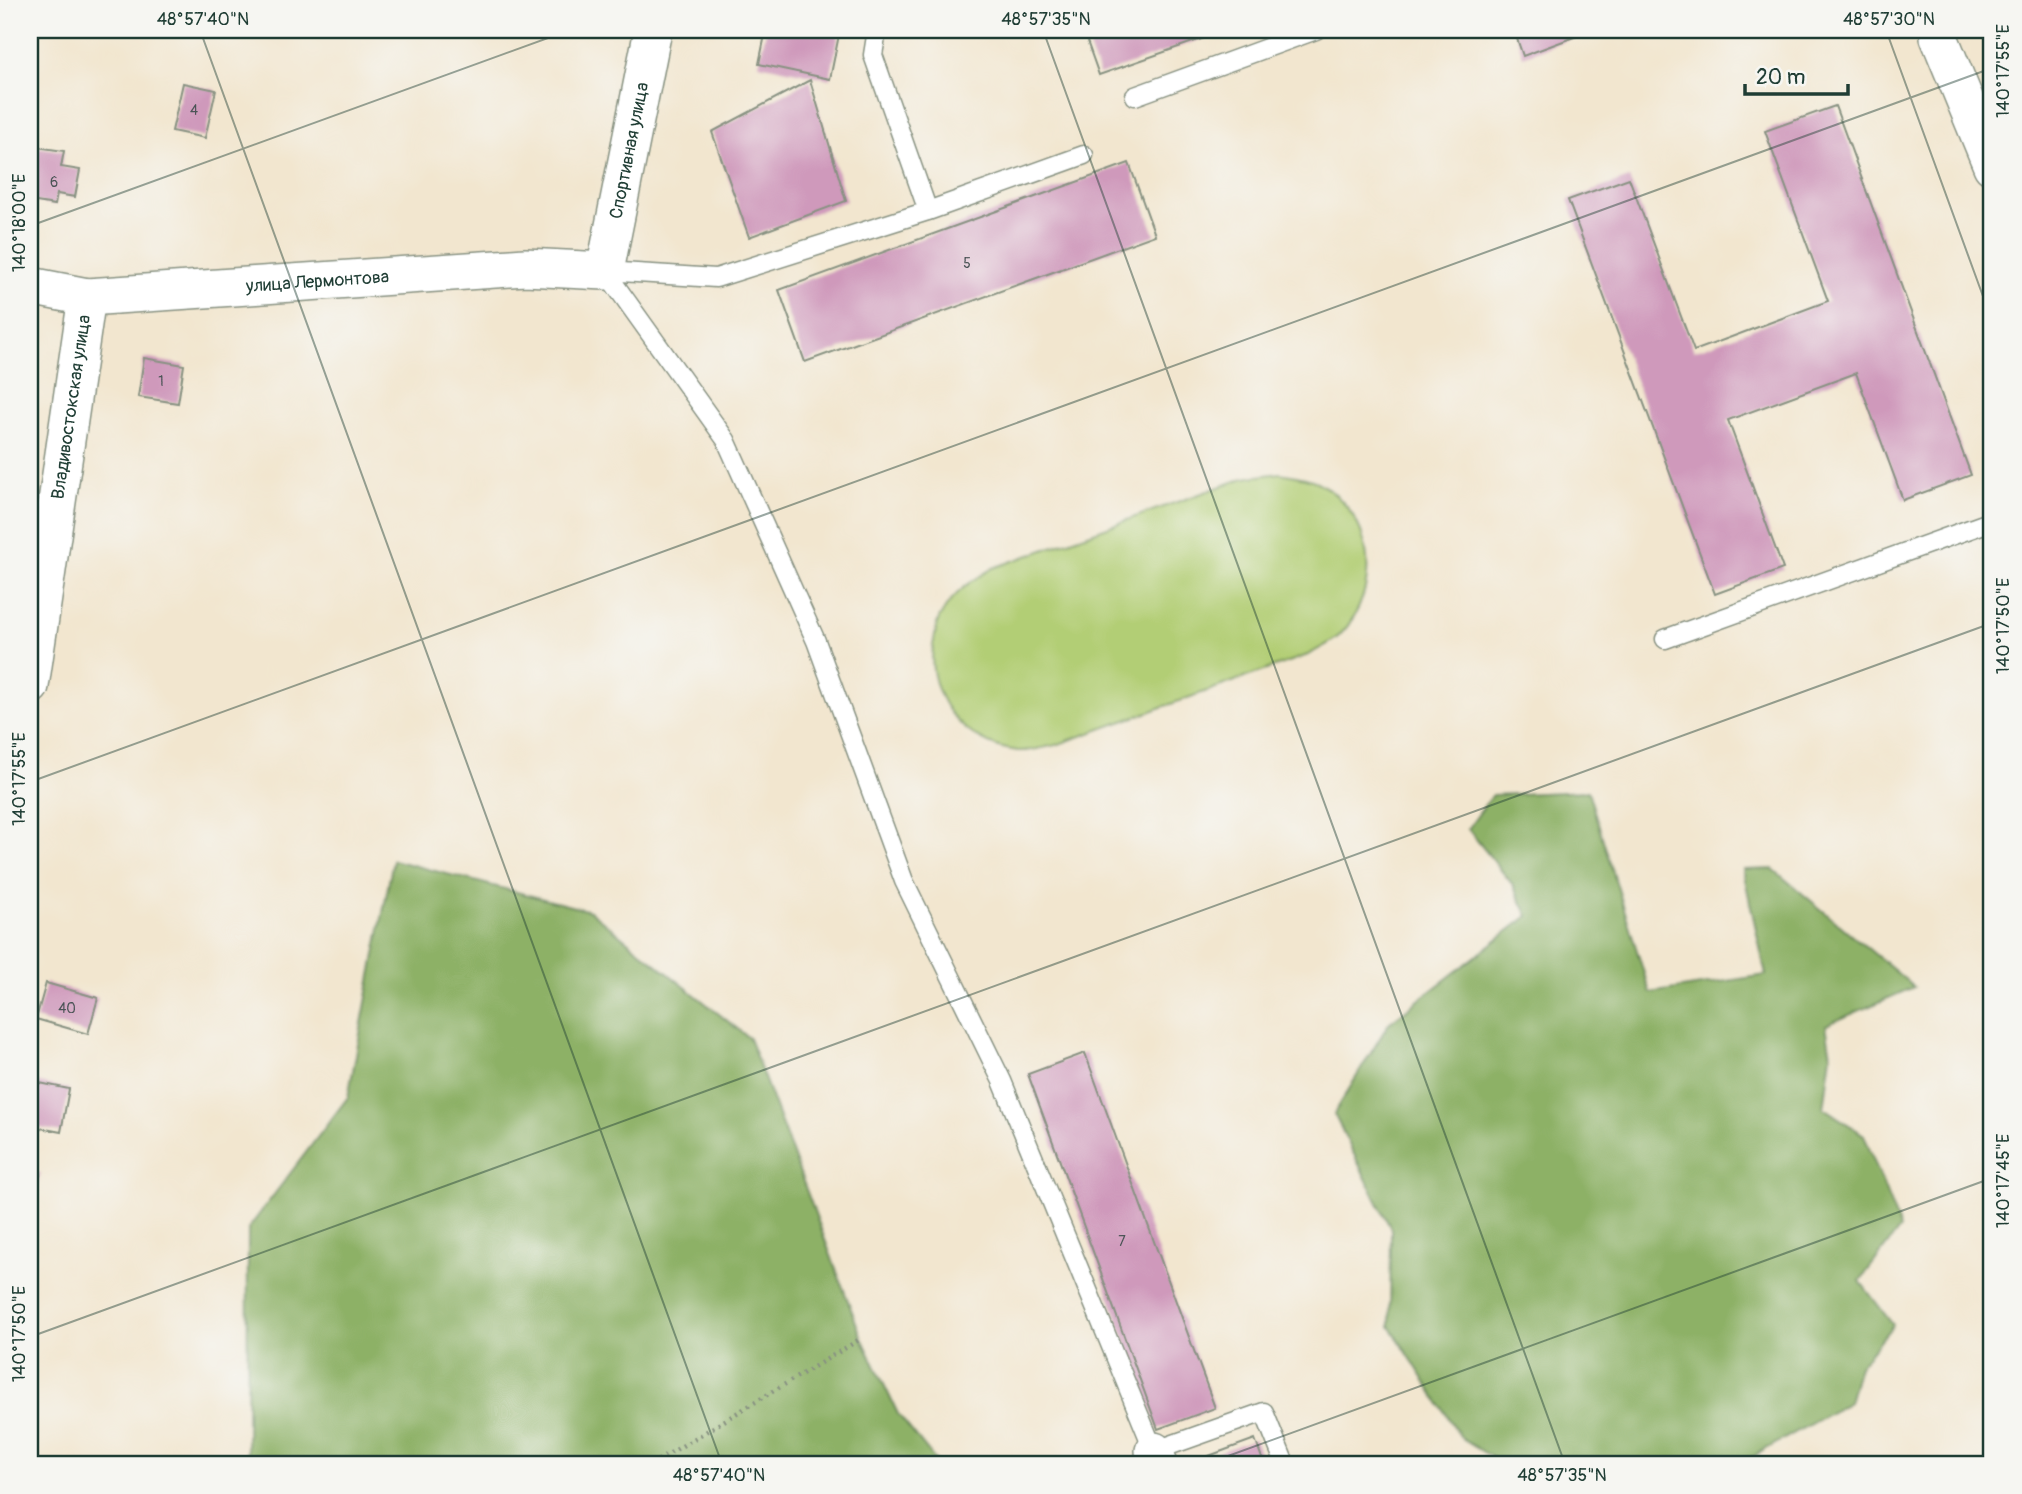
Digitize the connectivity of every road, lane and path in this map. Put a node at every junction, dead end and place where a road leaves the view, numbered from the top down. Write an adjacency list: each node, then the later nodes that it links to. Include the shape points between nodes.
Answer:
1 (653, 30): 9 (street, Спортивная улица)
2 (877, 30): 8 (lane, via 873,55)
3 (1316, 30): 5 (lane)
4 (1940, 37): 7 (street)
5 (1135, 96)
6 (1084, 155): 8 (lane)
7 (1992, 166)
8 (928, 211): 9 (lane, via 716,278)
9 (605, 271): 11 (street, улица Лермонтова, via 525,267); 16 (lane, via 726,440 816,641 904,881 1002,1081)
10 (30, 286): 11 (street, улица Лермонтова)
11 (87, 297): 14 (street, Владивостокская улица)
12 (1992, 521): 13 (lane)
13 (1665, 639)
14 (30, 686)
15 (862, 1338): 17 (path)
16 (1156, 1458): 18 (lane, via 1264,1412)
17 (652, 1464)
18 (1286, 1464)

